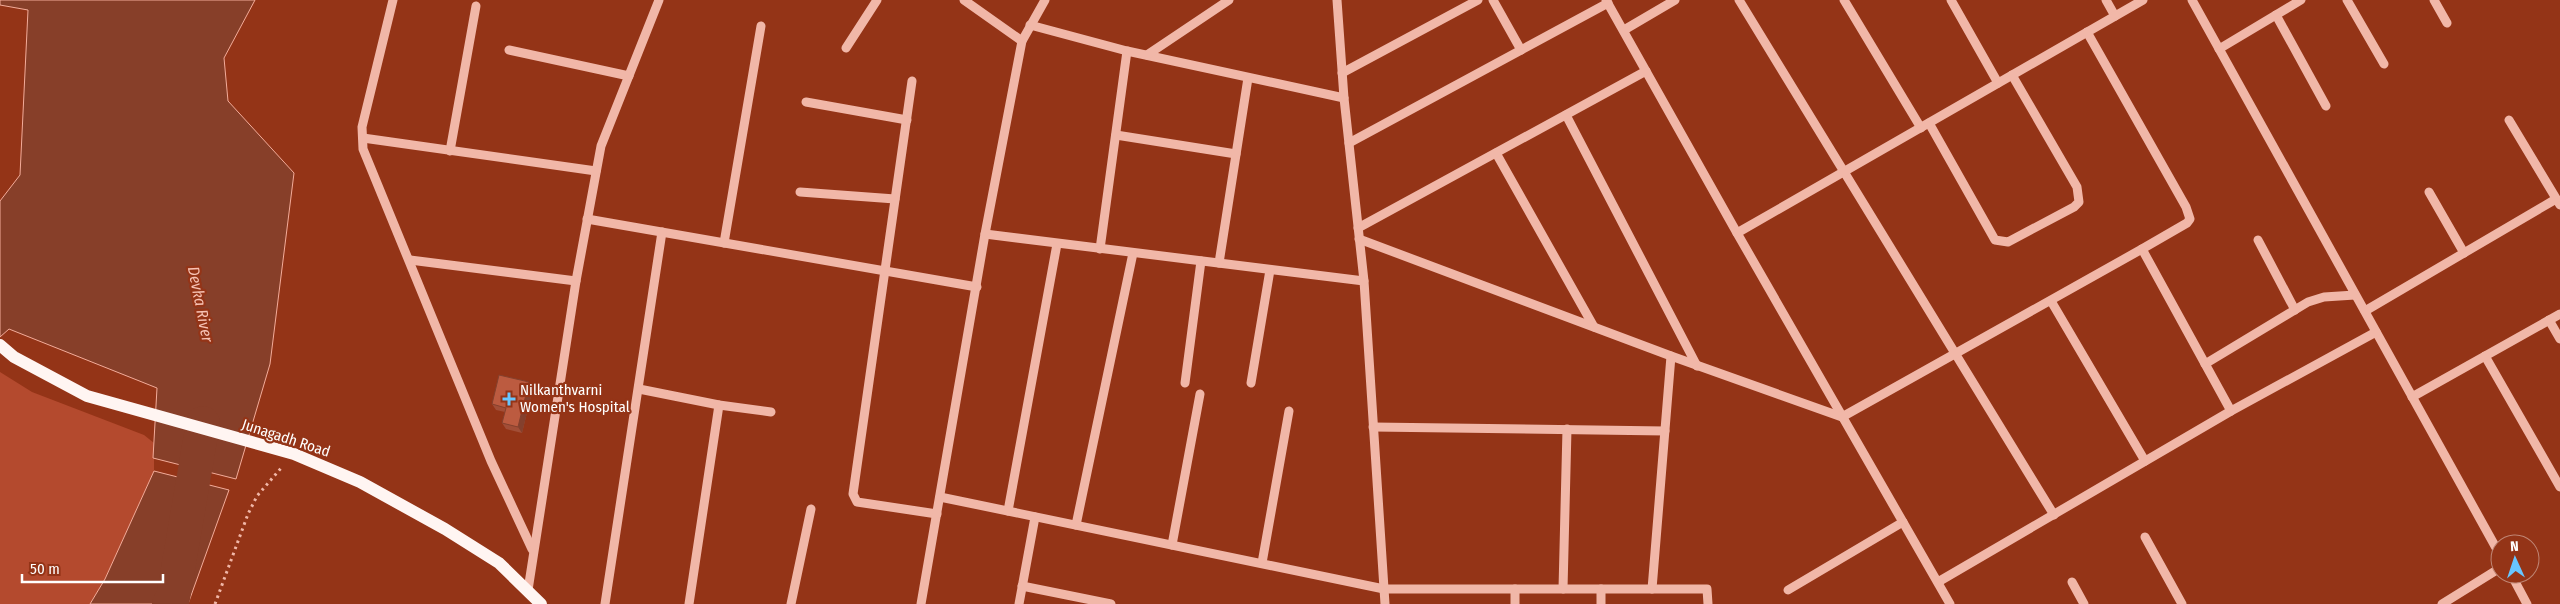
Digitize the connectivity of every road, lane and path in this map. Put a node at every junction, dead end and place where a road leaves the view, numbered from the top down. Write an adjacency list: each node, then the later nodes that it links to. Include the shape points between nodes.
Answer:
1 (393, 0): 52 (street, via 362,127)
2 (659, 0): 40 (street)
3 (877, 0): 30 (street)
4 (964, 0): 29 (street)
5 (1228, 0): 35 (street)
6 (1337, 0): 38 (street)
7 (1478, 0): 38 (street)
8 (1493, 0): 33 (street)
9 (1676, 0): 27 (street)
10 (1739, 0): 58 (street)
11 (1844, 0): 50 (street)
12 (1951, 0): 43 (street)
13 (2106, 0): 23 (street)
14 (2143, 0): 23 (street)
15 (2192, 0): 31 (street)
16 (2301, 0): 22 (street)
17 (2347, 0): 36 (street)
18 (2434, 0): 24 (street)
19 (1042, 1): 25 (street)
20 (1607, 1): 27 (street); 33 (street)
21 (476, 6): 54 (street)
22 (2276, 15): 31 (street); 46 (street)
23 (2115, 16): 28 (street)
24 (2447, 22)
25 (1030, 25): 29 (street); 34 (street)
26 (761, 26): 70 (street)
27 (1624, 30): 37 (street)
28 (2087, 32): 39 (street); 73 (street, via 2189,213 2187,223)
29 (1022, 41): 67 (street)
30 (846, 48)
31 (2219, 49): 84 (street)
32 (509, 50): 40 (street)
33 (1520, 50): 53 (street)
34 (1127, 51): 35 (street); 51 (street)
35 (1147, 55): 41 (street)
36 (2384, 64)
37 (1646, 71): 47 (street); 66 (street)
38 (1342, 73): 44 (street)
39 (2012, 75): 43 (street); 50 (street, via 2077,187 2079,202 2074,206 2008,242 1994,240)
40 (629, 76): 57 (street, via 601,146)
41 (1248, 78): 44 (street); 56 (street)
42 (912, 81): 48 (street)
43 (1998, 83): 50 (street)
44 (1344, 98): 53 (street)
45 (806, 102): 48 (street)
46 (2326, 106)
47 (1566, 115): 55 (street); 98 (street)
48 (906, 120): 61 (street)
49 (2509, 120): 62 (street)
50 (1924, 125): 58 (street)
51 (1116, 135): 56 (street); 72 (street)
52 (363, 138): 54 (street); 76 (street, via 367,162)
53 (1349, 143): 64 (street)
54 (450, 151): 57 (street)
55 (1496, 153): 64 (street); 90 (street)
56 (1236, 154): 78 (street)
57 (596, 171): 63 (street)
58 (1844, 172): 66 (street); 94 (street)
59 (800, 192): 61 (street)
60 (2429, 192): 75 (street)
61 (894, 199): 79 (street)
62 (2558, 202): 75 (street)
63 (587, 219): 65 (street); 81 (street)
64 (1358, 228): 68 (street)
65 (662, 232): 70 (street); 101 (street)
66 (1737, 233): 108 (street)
67 (985, 234): 71 (street); 83 (street)
68 (1360, 239): 82 (street); 90 (street)
69 (2258, 240): 86 (street)
70 (724, 242): 79 (street)
71 (1057, 244): 72 (street); 117 (street)
72 (1100, 249): 74 (street)
73 (2142, 249): 85 (street); 97 (street)
74 (1133, 253): 77 (street); 122 (street)
75 (2464, 253): 87 (street)
76 (410, 260): 81 (street); 126 (street, via 492,461)
77 (1201, 261): 78 (street); 99 (street)
78 (1219, 264): 80 (street)
79 (884, 270): 83 (street); 118 (street, via 853,494 857,502 869,505)
80 (1270, 270): 82 (street); 100 (street)
81 (576, 281): 126 (street)
82 (1364, 281): 109 (street)
83 (977, 287): 115 (street)
84 (2355, 295): 86 (street, via 2314,300); 87 (street)
85 (2051, 301): 94 (street); 113 (street)
86 (2294, 310): 97 (street)
87 (2364, 311): 91 (street)
88 (2560, 314): 89 (street)
89 (2549, 320): 92 (street); 96 (street)
90 (1594, 327): 95 (street)
91 (2376, 332): 103 (street); 107 (street)
92 (2560, 339)
93 (0, 345): 112 (main road, Junagadh Road, via 14,357 87,396)
94 (1956, 354): 108 (street); 119 (street)
95 (1671, 356): 98 (street); 111 (street)
96 (2485, 356): 103 (street); 114 (street)
97 (2205, 364): 107 (street)
98 (1697, 366): 108 (street)
99 (1185, 382)
100 (1251, 383)
101 (639, 389): 104 (street); 142 (street)
102 (1200, 394): 125 (street)
103 (2412, 397): 124 (street)
104 (718, 405): 105 (street); 143 (street)
105 (771, 412)
106 (1289, 412): 127 (street)
107 (2231, 412): 113 (street)
108 (1842, 418): 121 (street)
109 (1373, 427): 110 (street); 133 (street)
110 (1567, 429): 111 (street); 135 (street)
111 (1665, 430): 137 (street)
112 (294, 454): 138 (main road, Junagadh Road, via 360,482 445,528 500,563); 140 (path, via 258,496 248,514)
113 (2145, 461): 119 (street)
114 (2560, 487)
115 (940, 497): 117 (street); 118 (street)
116 (811, 509): 144 (street)
117 (1008, 511): 120 (street)
118 (937, 514): 145 (street)
119 (2054, 514): 129 (street)
120 (1035, 517): 122 (street); 132 (street)
121 (1903, 522): 129 (street); 139 (street)
122 (1076, 525): 125 (street)
123 (2145, 537): 154 (street)
124 (2490, 537)
125 (1172, 545): 127 (street)
126 (532, 549): 138 (street)
127 (1262, 563): 133 (street)
128 (2490, 574): 155 (street)
129 (1938, 582): 152 (street)
130 (2072, 582): 153 (street)
131 (2516, 584): 156 (street)
132 (1022, 586): 146 (street); 147 (street)
133 (1384, 589): 134 (street); 148 (street)
134 (1515, 589): 135 (street); 149 (street)
135 (1563, 589): 136 (street)
136 (1601, 589): 137 (street); 150 (street)
137 (1652, 589): 151 (street, via 1707,589)
138 (528, 590): 141 (main road, Junagadh Road)
139 (1788, 590)
140 (215, 604)
141 (541, 604)
142 (605, 604)
143 (689, 604)
144 (791, 604)
145 (921, 604)
146 (1019, 604)
147 (1111, 604)
148 (1386, 604)
149 (1514, 604)
150 (1601, 604)
151 (1708, 604)
152 (1950, 604)
153 (2084, 604)
154 (2182, 604)
155 (2442, 604)
156 (2527, 604)

